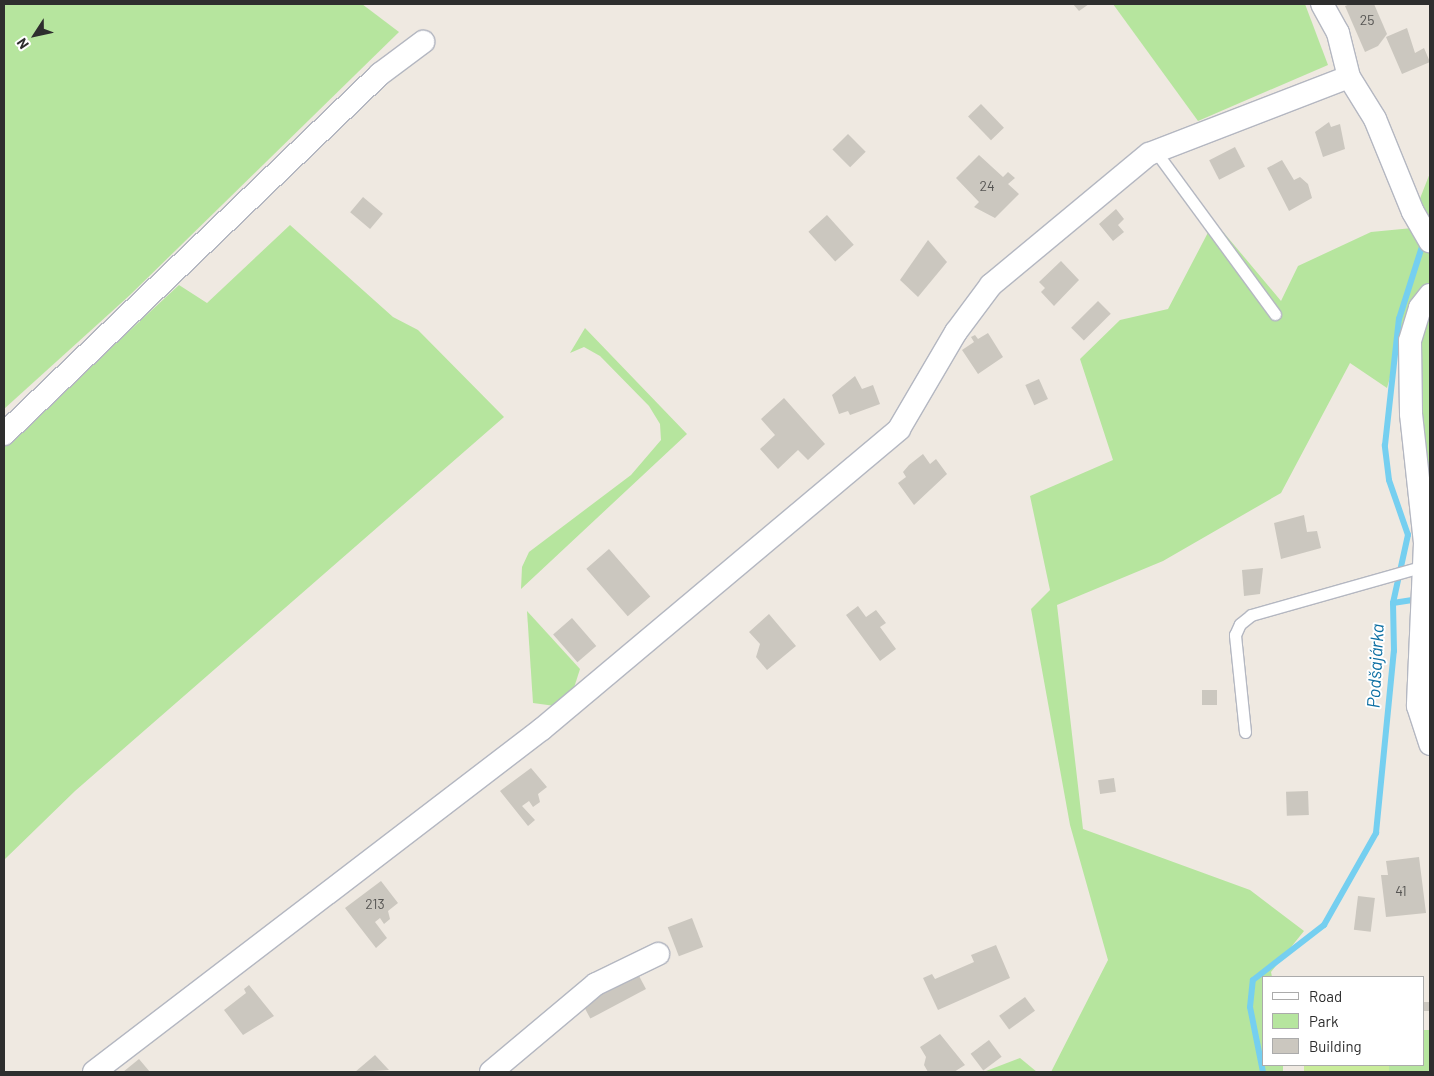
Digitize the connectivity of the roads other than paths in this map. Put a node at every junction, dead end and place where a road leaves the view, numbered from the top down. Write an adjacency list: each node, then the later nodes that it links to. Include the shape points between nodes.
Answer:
1 (1322, 4): 3 (street, via 1338,33)
2 (423, 42): 8 (street, via 380,74)
3 (1349, 77): 4 (street); 5 (street, via 1375,119)
4 (1156, 152): 7 (lane); 13 (street, via 991,285 956,332 899,430 542,729)
5 (1426, 236)
6 (1430, 295): 9 (street, via 1420,308 1410,341)
7 (1275, 314)
8 (4, 434)
9 (1424, 566): 10 (lane, via 1251,615 1240,624 1235,635); 11 (street, via 1418,706)
10 (1245, 732)
11 (1430, 744)
12 (658, 954): 14 (street, via 596,984)
13 (94, 1072)
14 (491, 1072)

